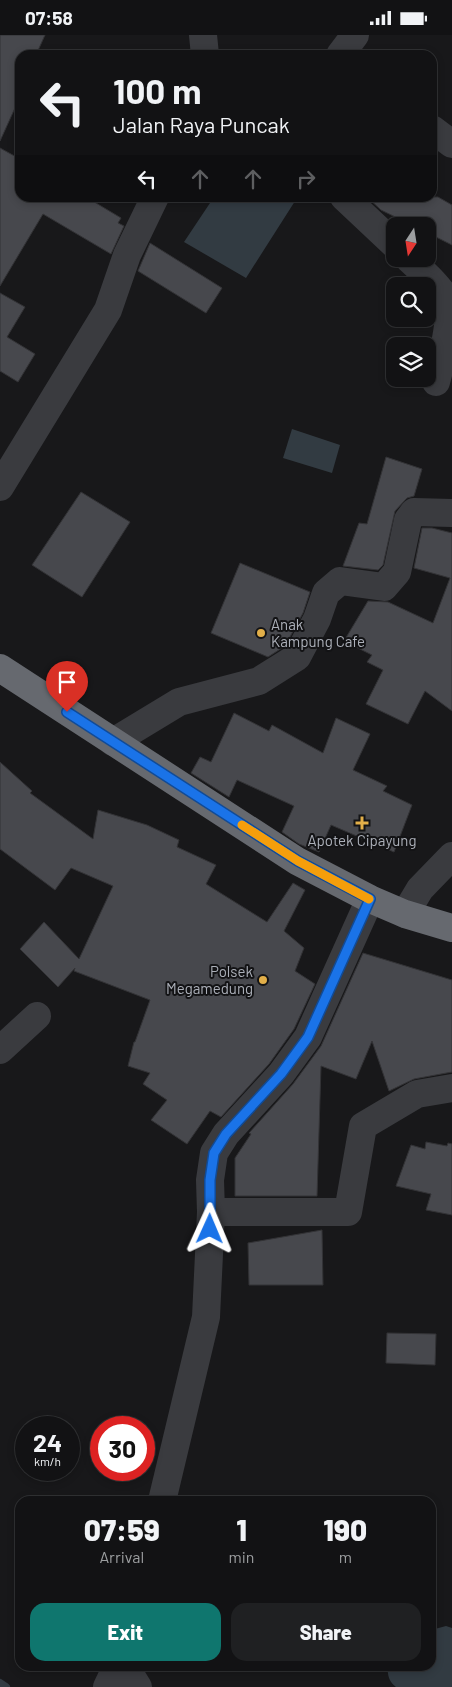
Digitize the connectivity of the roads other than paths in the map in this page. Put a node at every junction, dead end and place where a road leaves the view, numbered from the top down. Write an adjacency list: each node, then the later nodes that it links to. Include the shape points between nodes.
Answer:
1 (203, 35): 3 (street)
2 (355, 35): 4 (street)
3 (204, 50)
4 (344, 50)
5 (437, 133): 6 (street)
6 (452, 144)
7 (153, 202): 12 (street, via 127,255 108,310)
8 (349, 202): 9 (street)
9 (386, 237)
10 (417, 267): 11 (street, via 449,304 450,327)
11 (436, 382)
12 (0, 487)
13 (452, 513): 15 (street, via 414,512 408,520 397,572 384,587 340,581 326,593 317,619 297,657 259,681 178,702)
14 (2, 672): 15 (highway)
15 (112, 742): 17 (highway, via 298,861)
16 (452, 856): 18 (street, via 420,889)
17 (370, 899): 18 (highway); 23 (street, via 308,1037 281,1074 226,1134 214,1153)
18 (405, 914): 19 (highway)
19 (452, 928)
20 (37, 1015): 21 (street)
21 (0, 1050)
22 (452, 1088): 23 (street, via 417,1094 363,1126 348,1212)
23 (210, 1212): 24 (street, via 206,1317)
24 (163, 1496)
25 (114, 1671): 27 (street)
26 (128, 1671): 28 (street)
27 (107, 1687)
28 (138, 1687)

